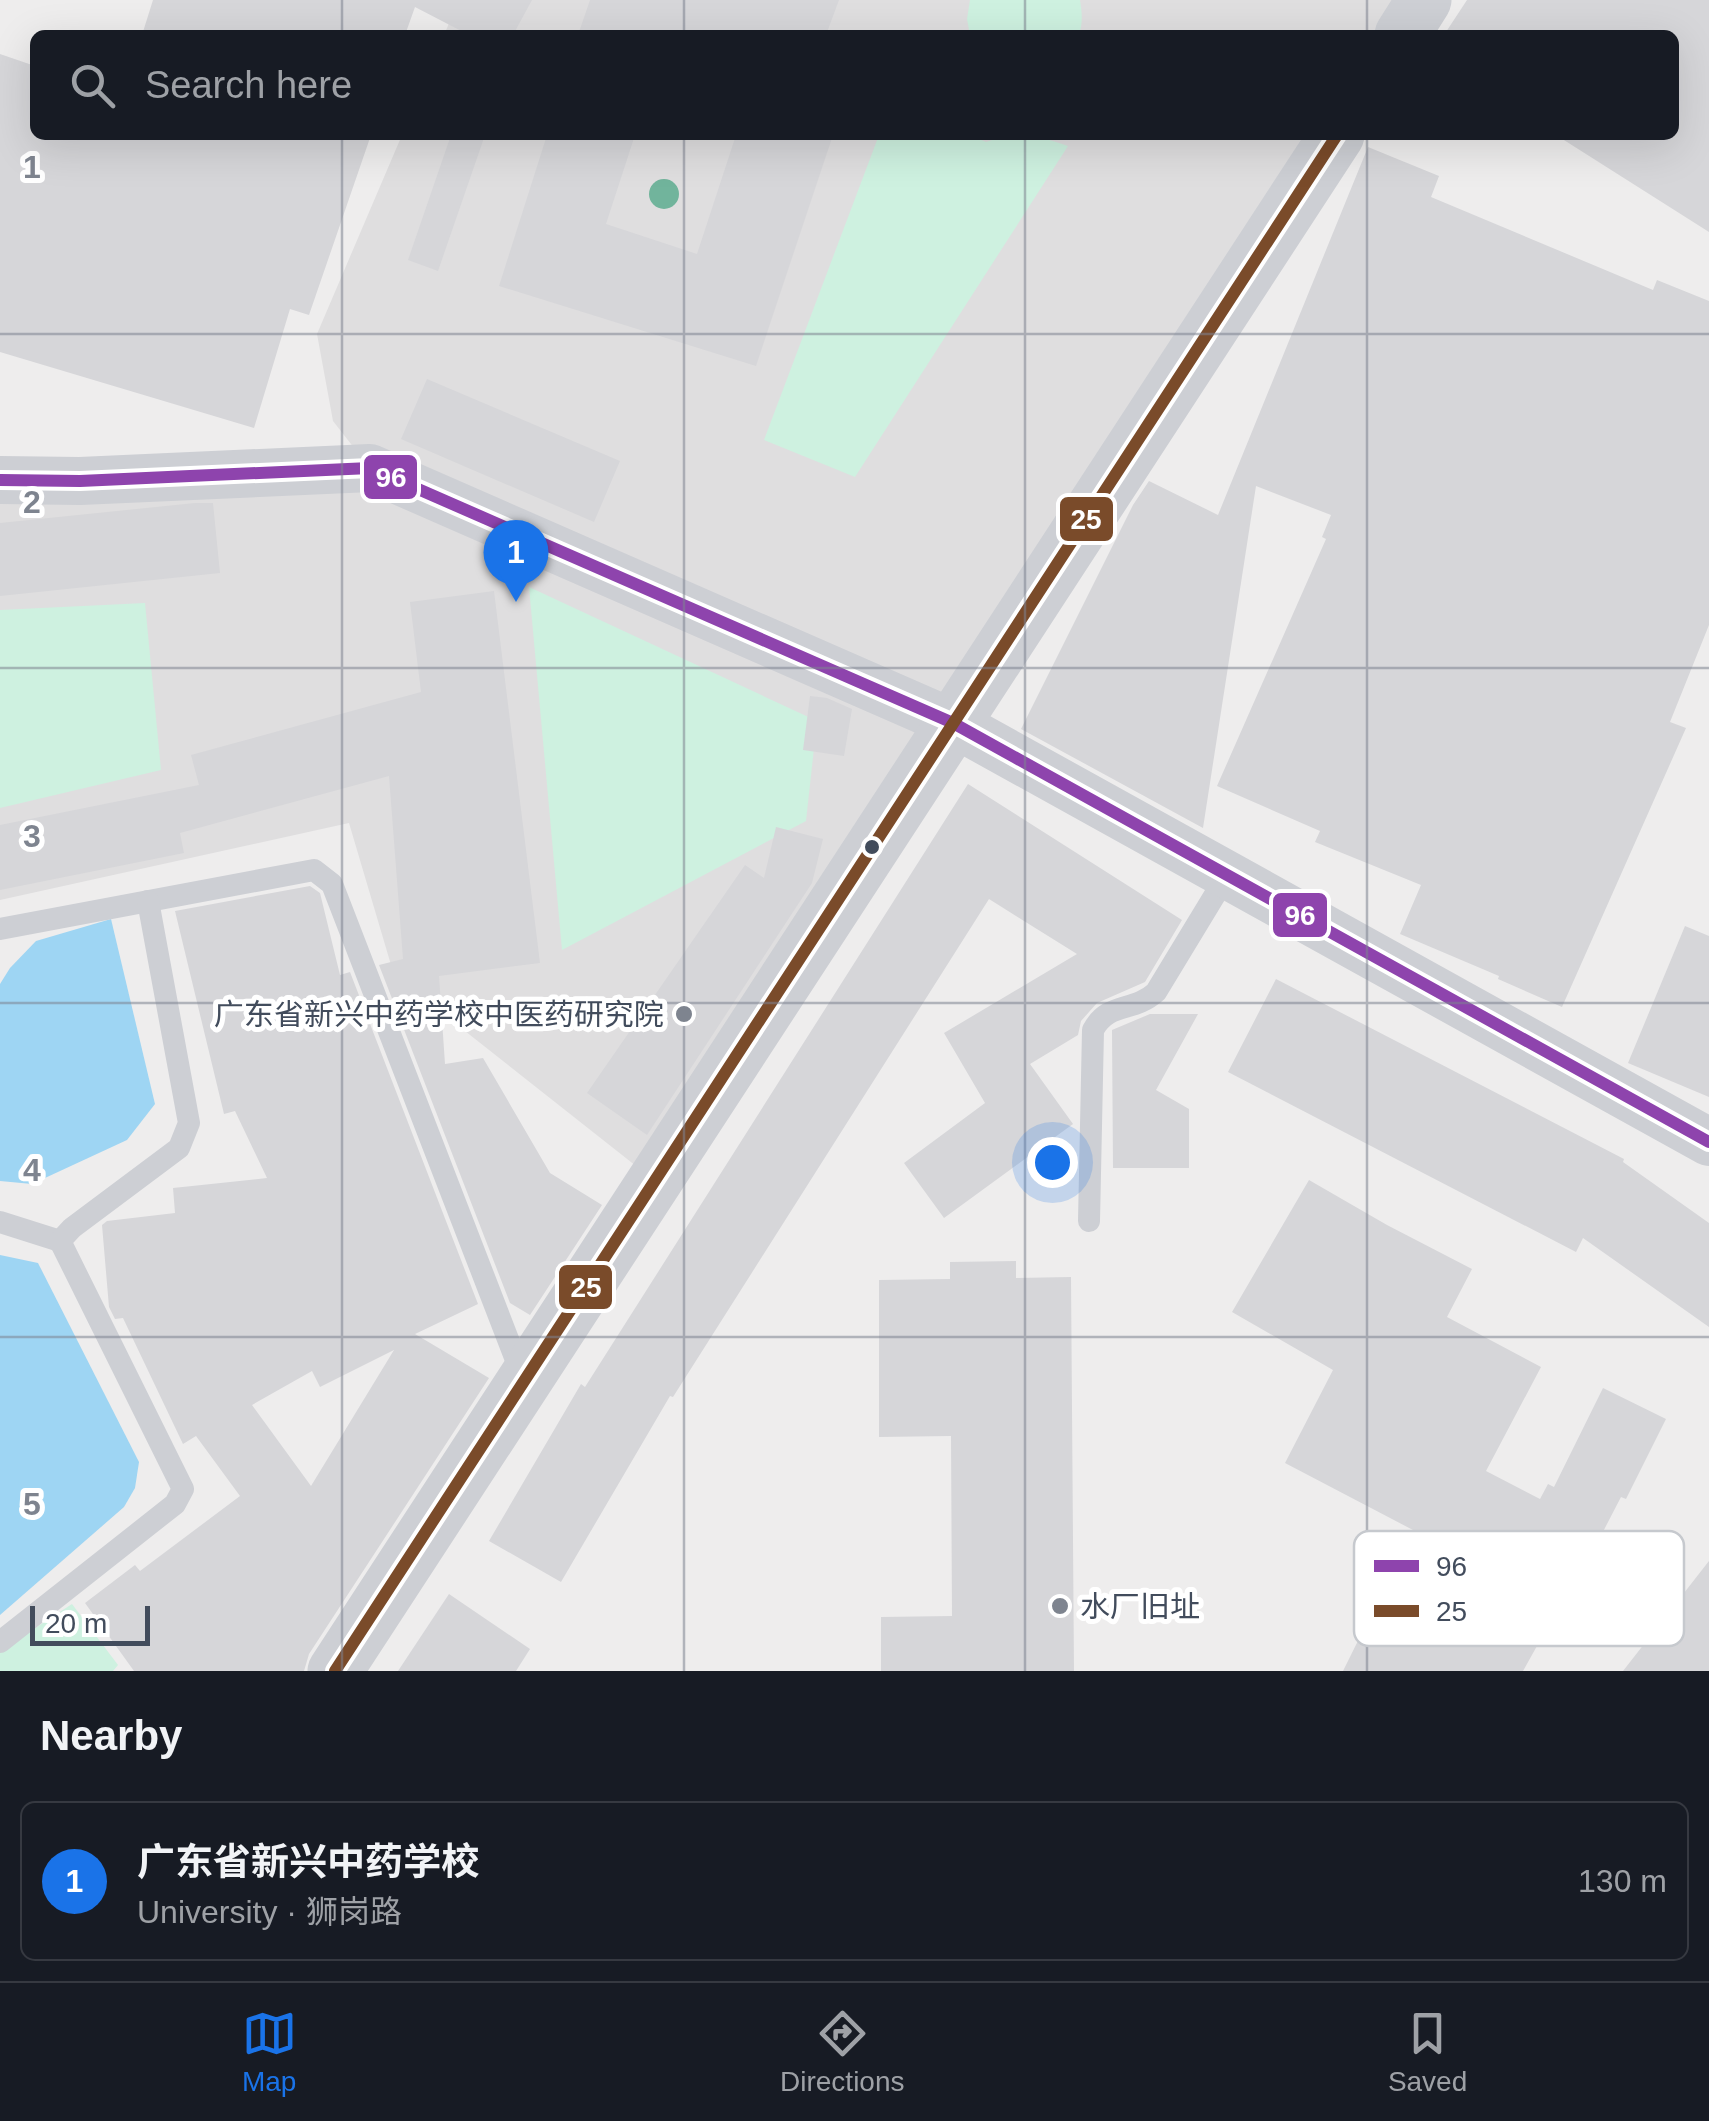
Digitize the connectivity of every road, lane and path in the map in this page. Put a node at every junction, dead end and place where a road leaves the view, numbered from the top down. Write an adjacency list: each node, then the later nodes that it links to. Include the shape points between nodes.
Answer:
1 (1424, 0): 2 (street)
2 (1405, 30)
3 (1333, 140): 5 (street)
4 (0, 480): 5 (street, via 370,468)
5 (952, 723): 6 (street); 13 (street)
6 (1227, 875): 9 (street); 10 (lane, via 1156,992 1108,1012 1093,1030)
7 (148, 901): 8 (lane); 12 (lane, via 189,1123 178,1148); 13 (lane, via 314,870 332,884)
8 (0, 929)
9 (1709, 1142)
10 (1090, 1221)
11 (0, 1222): 12 (lane)
12 (60, 1240): 14 (lane, via 183,1489 175,1504)
13 (524, 1381): 15 (street)
14 (0, 1642)
15 (334, 1671)

